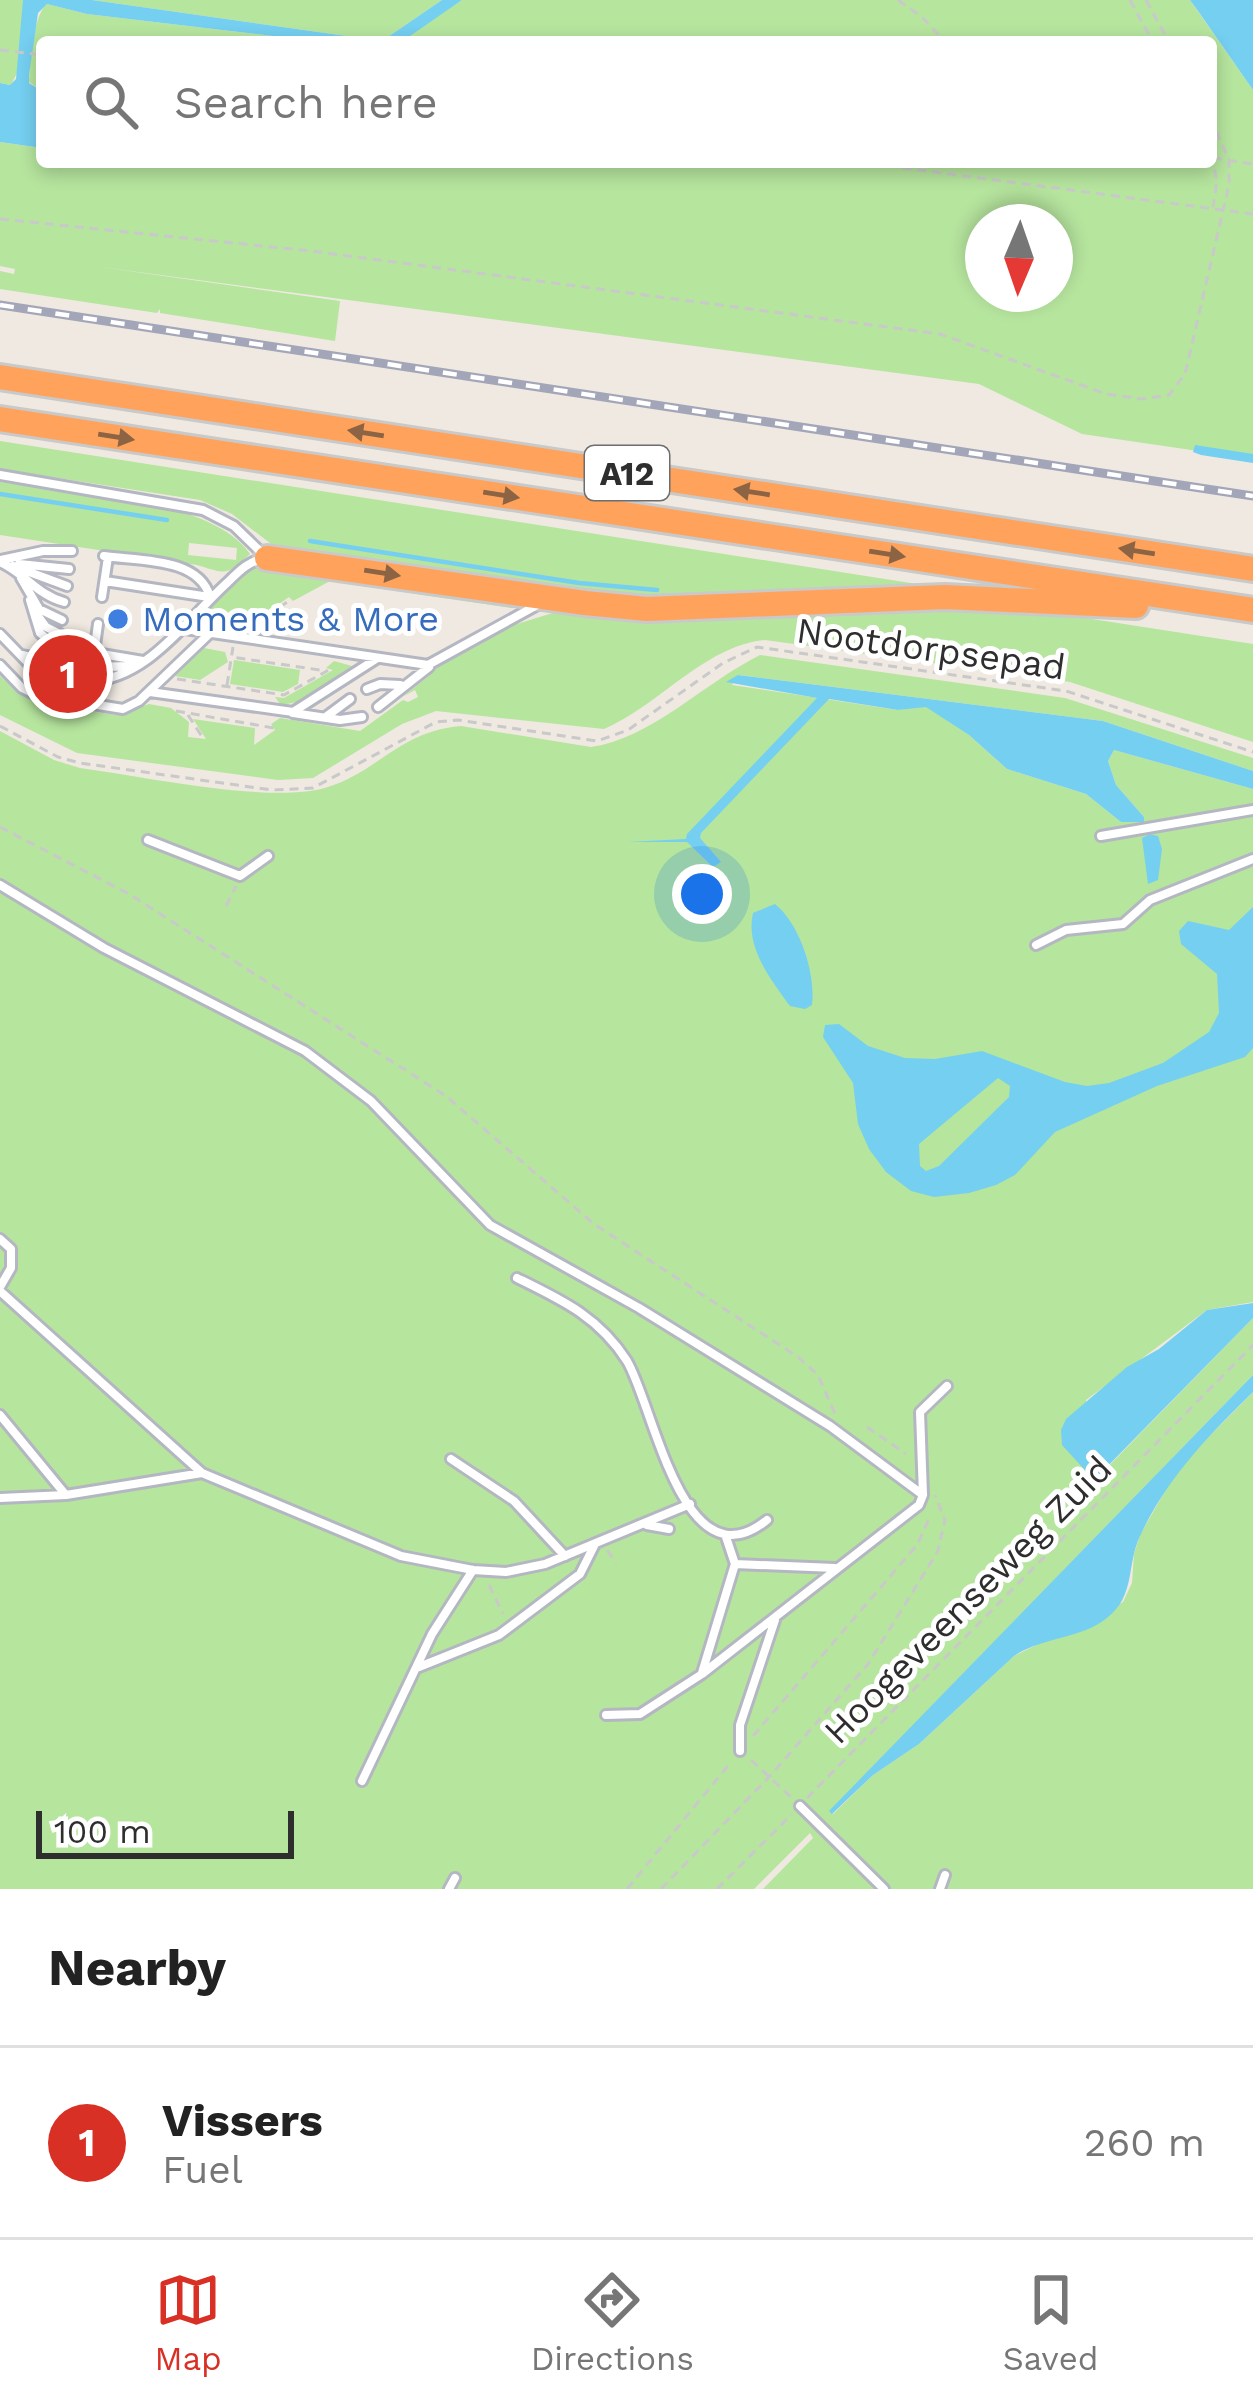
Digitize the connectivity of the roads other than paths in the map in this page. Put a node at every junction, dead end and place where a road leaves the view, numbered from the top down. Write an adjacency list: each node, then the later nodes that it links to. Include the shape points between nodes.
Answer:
1 (0, 377): 8 (highway, A12, one-way to 1)
2 (0, 419): 15 (highway, A12, one-way to 15)
3 (0, 475): 5 (lane, via 203,510)
4 (72, 551): 6 (lane)
5 (267, 557): 11 (lane, via 248,563); 13 (highway, A12, one-way to 13)
6 (0, 562): 7 (lane); 9 (lane); 10 (lane)
7 (69, 569)
8 (1253, 569)
9 (17, 571): 12 (lane); 14 (lane)
10 (67, 586)
11 (211, 597): 11 (lane, via 103,585 106,556 188,569); 18 (lane)
12 (30, 598): 16 (lane); 21 (lane, via 42,624); 22 (lane, via 40,633)
13 (552, 599): 15 (highway, A12, via 674,610 945,597); 25 (lane)
14 (64, 602)
15 (1253, 611)
16 (62, 620)
17 (97, 625): 26 (lane, via 92,653)
18 (178, 628): 19 (lane); 26 (lane)
19 (209, 633): 24 (lane); 34 (lane)
20 (0, 634): 23 (lane)
21 (60, 634)
22 (58, 648)
23 (16, 651): 27 (lane); 30 (lane)
24 (377, 658): 25 (lane); 37 (lane, via 301,709)
25 (441, 660): 32 (lane)
26 (145, 661): 29 (lane); 31 (lane, via 114,679)
27 (56, 662)
28 (0, 665): 34 (lane, via 25,690 51,699 121,709)
29 (88, 667)
30 (53, 676)
31 (86, 681)
32 (404, 684): 33 (lane); 36 (lane)
33 (367, 688)
34 (149, 692): 37 (lane)
35 (350, 699): 38 (lane)
36 (378, 706)
37 (280, 712): 38 (lane)
38 (314, 716): 39 (lane)
39 (362, 717)
40 (1253, 810): 41 (lane)
41 (1101, 836)
42 (148, 840): 43 (lane, via 240,876)
43 (268, 856)
44 (1253, 859): 46 (lane, via 1150,900 1123,924 1066,930)
45 (0, 885): 56 (lane, via 305,1051 371,1101 490,1225 830,1426)
46 (1036, 945)
47 (0, 1239): 49 (lane, via 11,1249)
48 (517, 1278): 57 (lane, via 582,1310 628,1362 660,1451)
49 (0, 1289): 53 (lane)
50 (947, 1386): 56 (lane, via 920,1412)
51 (0, 1415): 54 (lane)
52 (451, 1460): 63 (lane, via 514,1501)
53 (202, 1473): 54 (lane); 66 (lane, via 401,1556)
54 (66, 1496): 55 (lane)
55 (0, 1498)
56 (921, 1500): 65 (lane)
57 (690, 1504): 59 (lane); 61 (lane)
58 (766, 1520): 61 (lane, via 749,1534)
59 (642, 1524): 60 (lane); 62 (lane)
60 (669, 1528)
61 (726, 1537): 64 (lane)
62 (595, 1544): 63 (lane); 68 (lane, via 580,1574 499,1635)
63 (566, 1556): 66 (lane, via 506,1572)
64 (735, 1564): 65 (lane); 69 (lane)
65 (838, 1568): 67 (lane)
66 (477, 1570): 68 (lane)
67 (775, 1618): 69 (lane); 71 (lane, via 740,1725)
68 (417, 1667): 72 (lane)
69 (702, 1674): 70 (lane, via 640,1714)
70 (606, 1715)
71 (740, 1751)
72 (362, 1781)
73 (800, 1806): 77 (lane)
74 (945, 1874): 78 (lane)
75 (455, 1877): 76 (lane)
76 (449, 1889)
77 (884, 1889)
78 (940, 1889)

